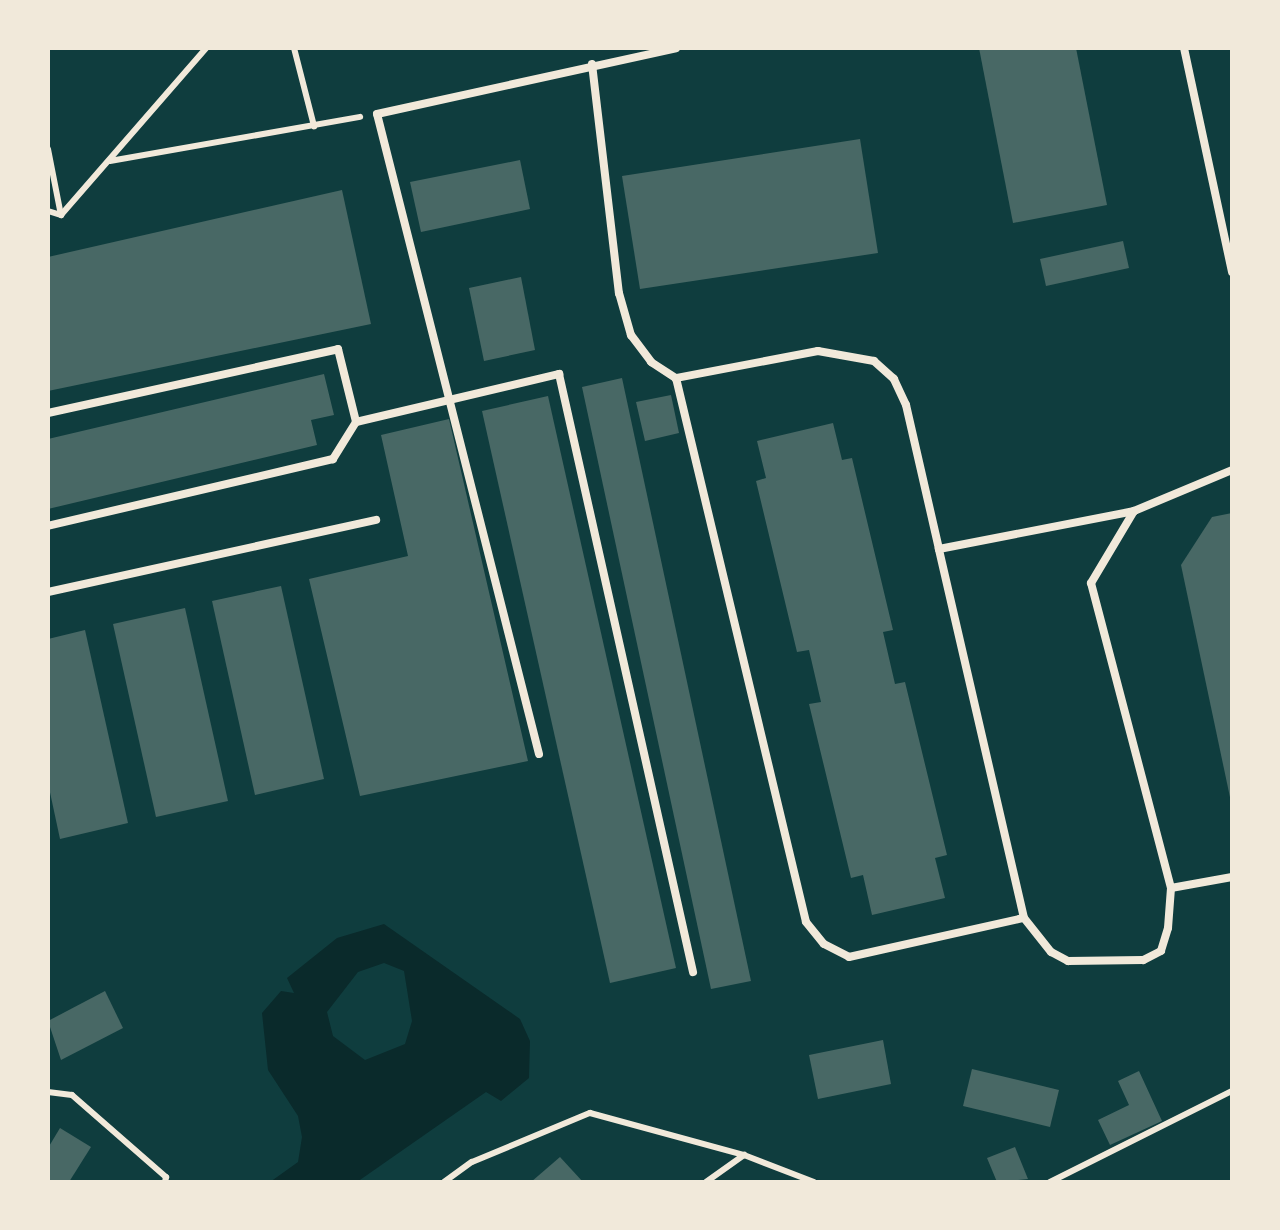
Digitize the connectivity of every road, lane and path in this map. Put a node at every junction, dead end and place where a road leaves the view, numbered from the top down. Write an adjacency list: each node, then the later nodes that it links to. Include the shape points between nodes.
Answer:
1 (206, 48): 9 (path)
2 (294, 48): 7 (path)
3 (676, 48): 5 (lane)
4 (1184, 48): 12 (lane)
5 (592, 64): 6 (lane); 13 (lane, via 631,335 650,362)
6 (377, 114): 7 (path); 14 (lane)
7 (314, 126): 9 (path)
8 (48, 150): 11 (path)
9 (110, 162): 11 (path)
10 (48, 210): 11 (path)
11 (61, 215)
12 (1232, 272)
13 (676, 378): 21 (lane, via 818,352 874,361 906,405); 26 (lane, via 806,922 824,944 849,957)
14 (450, 400): 16 (lane); 23 (lane); 27 (lane, via 558,374)
15 (48, 413): 16 (lane, via 338,349)
16 (356, 422): 20 (lane, via 333,459)
17 (1232, 470): 18 (lane)
18 (1134, 512): 21 (lane); 25 (lane, via 1091,583)
19 (376, 520): 22 (lane)
20 (48, 526)
21 (939, 549): 26 (lane)
22 (48, 592)
23 (539, 754)
24 (1232, 877): 25 (lane)
25 (1171, 888): 26 (lane, via 1160,951 1143,960 1068,961 1051,952)
26 (1024, 918)
27 (693, 972)
28 (1232, 1091): 35 (path)
29 (48, 1092): 31 (path, via 72,1095 166,1176)
30 (744, 1155): 32 (path, via 590,1113 472,1162); 33 (path); 34 (path)
31 (164, 1182)
32 (444, 1182)
33 (706, 1182)
34 (814, 1182)
35 (1050, 1182)

